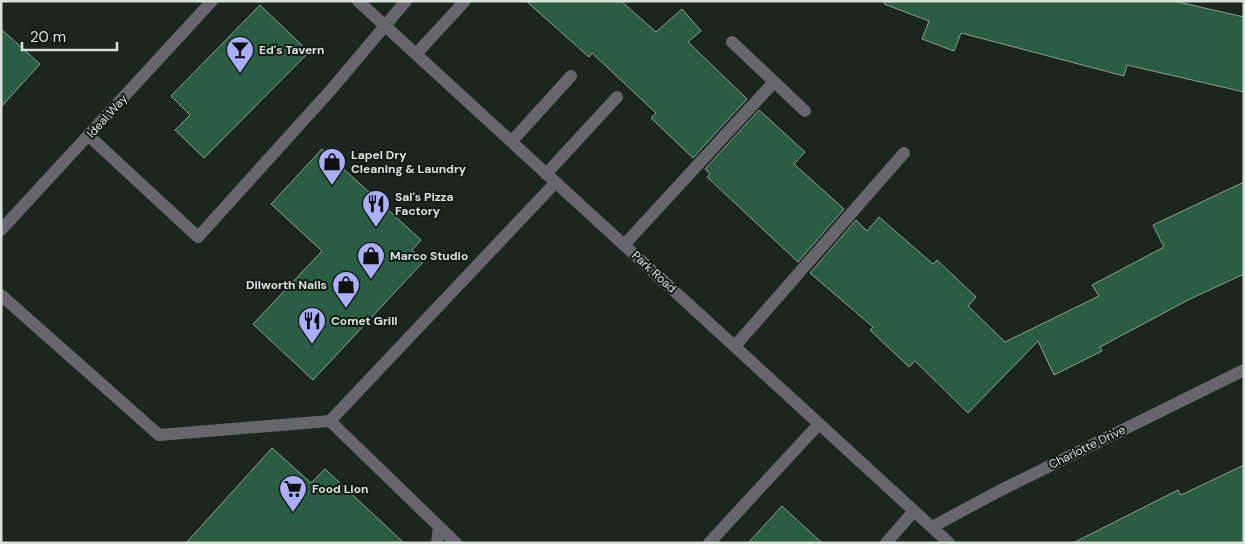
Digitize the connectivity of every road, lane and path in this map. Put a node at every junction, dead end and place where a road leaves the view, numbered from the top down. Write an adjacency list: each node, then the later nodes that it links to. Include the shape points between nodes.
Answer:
1 (212, 1): 12 (street, Ideal Way)
2 (358, 1): 5 (street, Park Road)
3 (406, 1): 5 (street)
4 (465, 1): 7 (street)
5 (385, 26): 7 (street, Park Road); 12 (street, via 198,236)
6 (732, 42): 9 (street)
7 (416, 54): 13 (street, Park Road)
8 (571, 76): 13 (street)
9 (774, 82): 11 (street); 17 (street)
10 (617, 97): 15 (street)
11 (805, 111)
12 (90, 136): 16 (street, Ideal Way)
13 (512, 141): 15 (street, Park Road)
14 (904, 153): 19 (street)
15 (551, 178): 17 (street, Park Road); 21 (street)
16 (1, 230)
17 (624, 246): 19 (street, Park Road)
18 (1, 295): 21 (street, via 159,435)
19 (735, 346): 22 (street, Park Road)
20 (1244, 370): 25 (street, Charlotte Drive)
21 (330, 421): 24 (street)
22 (820, 424): 23 (street, Park Road); 28 (street)
23 (914, 511): 25 (street, Park Road); 29 (street)
24 (439, 527): 26 (street); 27 (street)
25 (932, 527): 30 (street, Park Road)
26 (437, 543)
27 (456, 543)
28 (709, 543)
29 (886, 543)
30 (949, 543)

